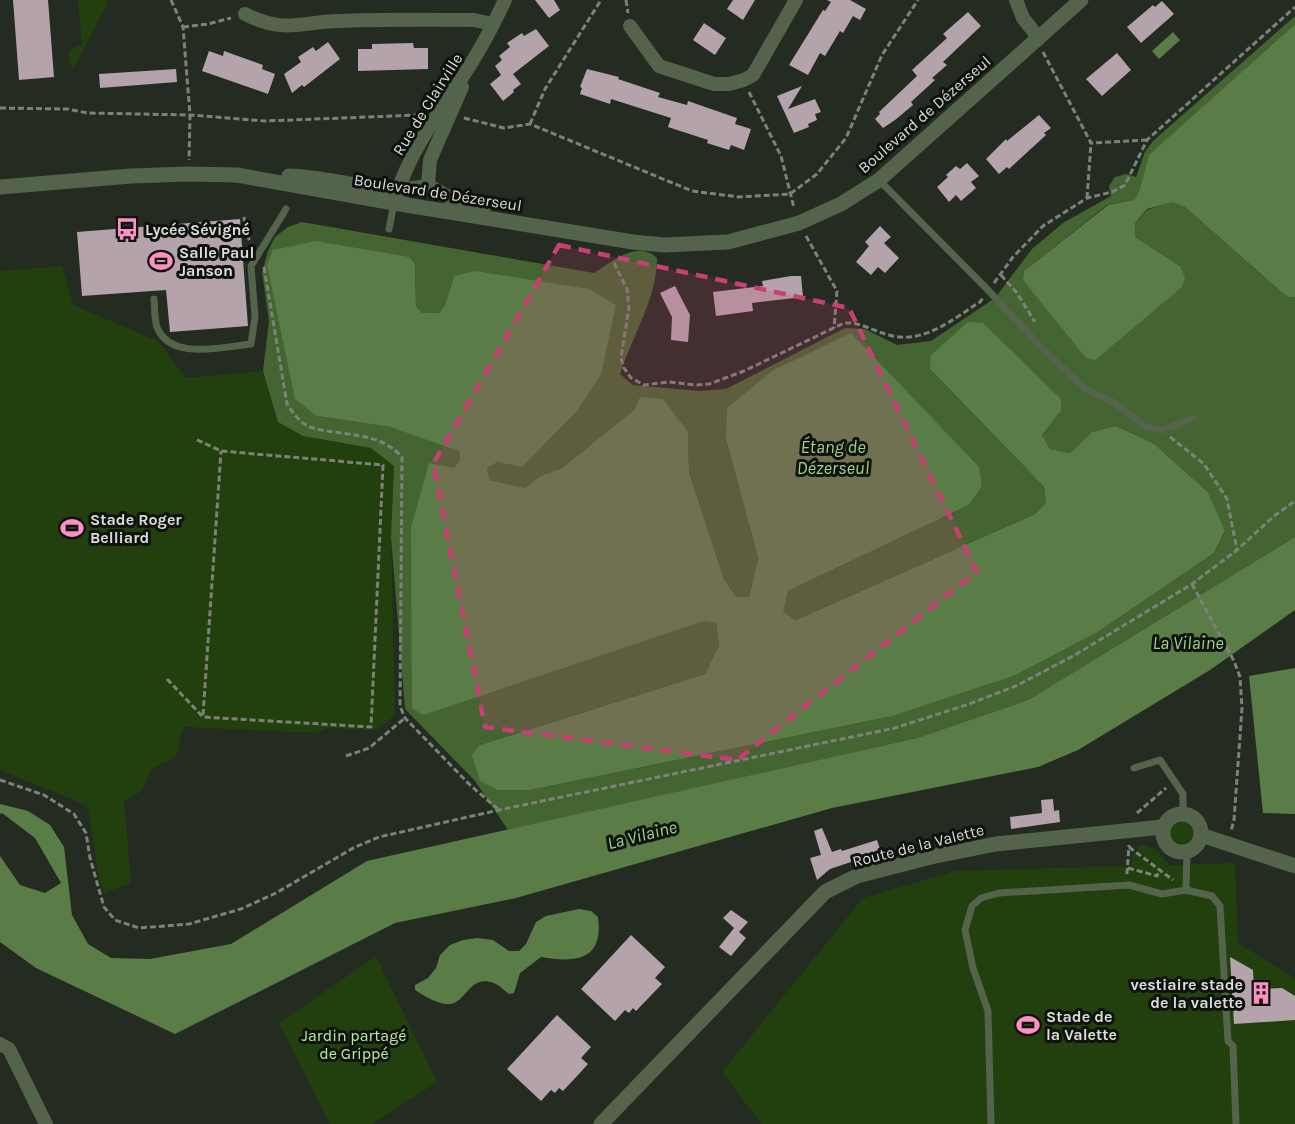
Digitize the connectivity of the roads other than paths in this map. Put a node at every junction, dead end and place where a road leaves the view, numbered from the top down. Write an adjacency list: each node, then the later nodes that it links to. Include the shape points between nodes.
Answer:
1 (506, 0): 6 (street, Rue de Clairville)
2 (796, 0): 7 (street, via 753,75 729,84 714,84 659,66)
3 (1016, 0): 8 (street)
4 (1081, 0): 8 (street, Boulevard de Dézerseul)
5 (245, 14): 6 (street, via 264,23 291,26 348,21 474,20)
6 (493, 24): 9 (street, Rue de Clairville)
7 (630, 26)
8 (1037, 40): 10 (street, Boulevard de Dézerseul)
9 (444, 115): 11 (street, Rue de Clairville, via 430,160); 13 (street, Rue de Clairville, via 408,165)
10 (879, 180): 16 (street, Boulevard de Dézerseul, via 841,204 799,223 728,242); 18 (lane, via 1085,389 1113,402 1146,427 1162,430)
11 (428, 186): 13 (street, Boulevard de Dézerseul); 16 (street, Boulevard de Dézerseul, via 457,202)
12 (0, 187): 13 (street, Boulevard de Dézerseul, via 108,178 237,175)
13 (396, 197): 15 (lane); 16 (street, Boulevard de Dézerseul)
14 (286, 209): 17 (lane, via 251,266 255,317 251,344 178,348 165,340 157,326)
15 (389, 229)
16 (633, 242)
17 (154, 299)
18 (1194, 418)
19 (1134, 768): 20 (lane, via 1160,760 1183,795)
20 (1183, 814): 21 (street, via 1173,816); 22 (street, via 1196,819)
21 (1163, 827): 23 (street, via 1166,845); 28 (street, Route de la Valette, via 996,844 857,876 825,892)
22 (1201, 834): 23 (street, via 1196,846); 24 (street)
23 (1186, 852): 25 (lane)
24 (1295, 866)
25 (1186, 890): 29 (lane, via 1162,894 1129,885 999,893 981,898 972,906 965,930 988,1011); 30 (lane, via 1212,896 1220,906)
26 (0, 1044): 27 (street, via 9,1049)
27 (46, 1124)
28 (601, 1124)
29 (991, 1124)
30 (1236, 1124)

